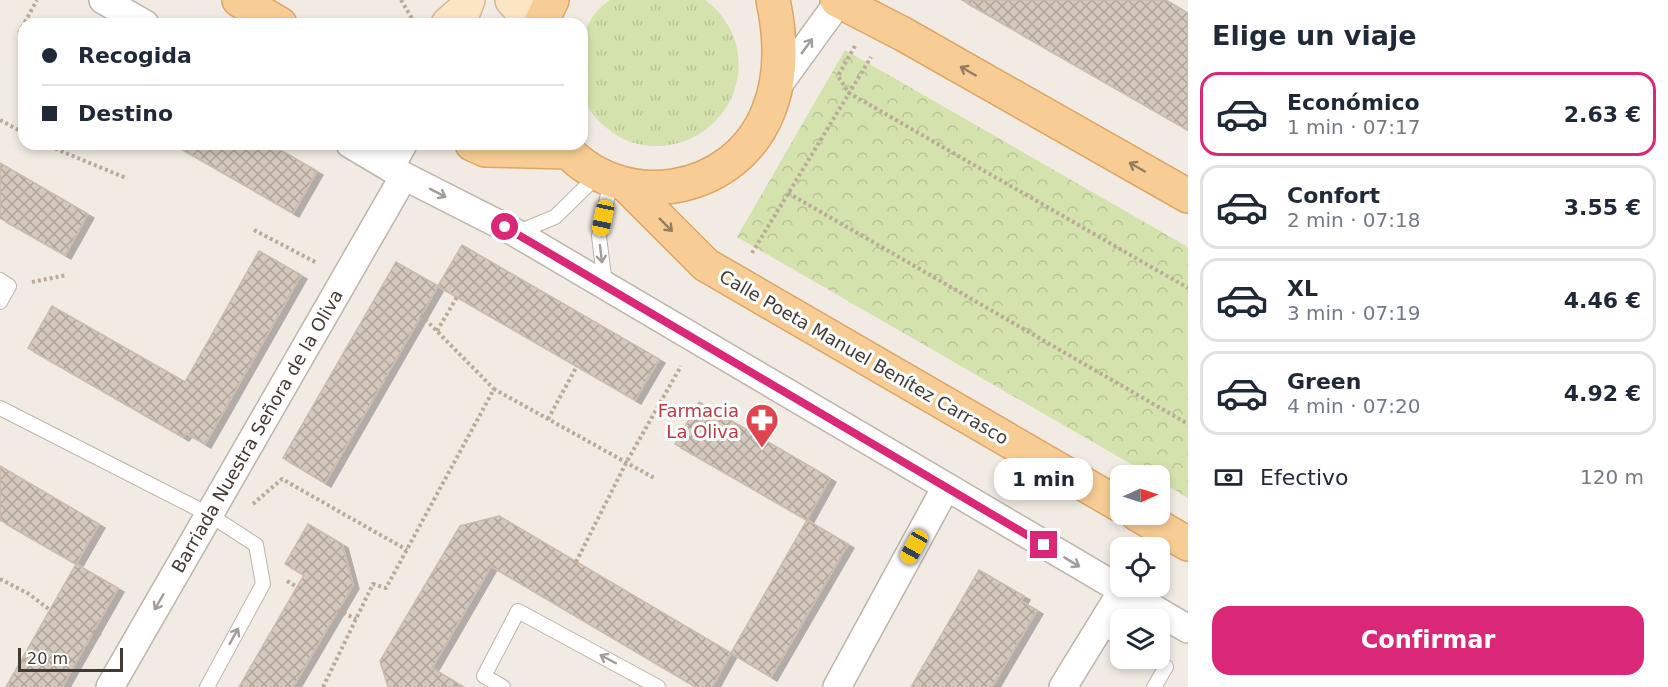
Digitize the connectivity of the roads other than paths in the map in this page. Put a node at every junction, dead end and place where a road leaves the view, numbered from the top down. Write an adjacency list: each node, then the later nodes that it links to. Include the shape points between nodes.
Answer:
1 (103, 0): 8 (street)
2 (239, 0): 9 (main road)
3 (468, 0): 10 (main road)
4 (512, 0): 11 (main road)
5 (552, 0): 12 (main road)
6 (772, 0): 13 (main road, via 780,45)
7 (839, 0): 13 (street, one-way to 7); 19 (main road, one-way to 7)
8 (134, 18)
9 (270, 18)
10 (455, 18)
11 (528, 18)
12 (543, 18)
13 (774, 92): 18 (main road, via 768,112 745,149 711,175 670,188 648,188)
14 (360, 150): 17 (street)
15 (402, 150): 17 (street, Barriada Nuestra Señora de la Oliva)
16 (568, 150): 18 (main road, Calle Poeta Manuel Benítez Carrasco)
17 (397, 172): 20 (street, one-way to 20); 27 (street, Barriada Nuestra Señora de la Oliva, via 345,277)
18 (612, 180): 20 (lane, via 555,217); 22 (lane, one-way to 22, via 599,236); 26 (main road, Calle Poeta Manuel Benítez Carrasco, one-way to 26, via 706,265)
19 (1188, 196)
20 (516, 233): 22 (street)
21 (5, 283): 23 (lane)
22 (605, 286): 25 (street)
23 (0, 302)
24 (0, 408): 27 (lane)
25 (946, 487): 30 (street, one-way to 30); 39 (street)
26 (1110, 499)
27 (210, 515): 35 (street, Barriada Nuestra Señora de la Oliva, one-way to 35); 36 (lane, one-way to 27, via 263,584 256,545)
28 (1156, 525): 29 (main road)
29 (1188, 544)
30 (1110, 584)
31 (1133, 597): 32 (street)
32 (1188, 628)
33 (1110, 632): 40 (street)
34 (1165, 669): 41 (lane)
35 (110, 687)
36 (207, 687)
37 (503, 687): 38 (lane, one-way to 37, via 518,611 484,676)
38 (658, 687)
39 (837, 687)
40 (1063, 687)
41 (1154, 687)

